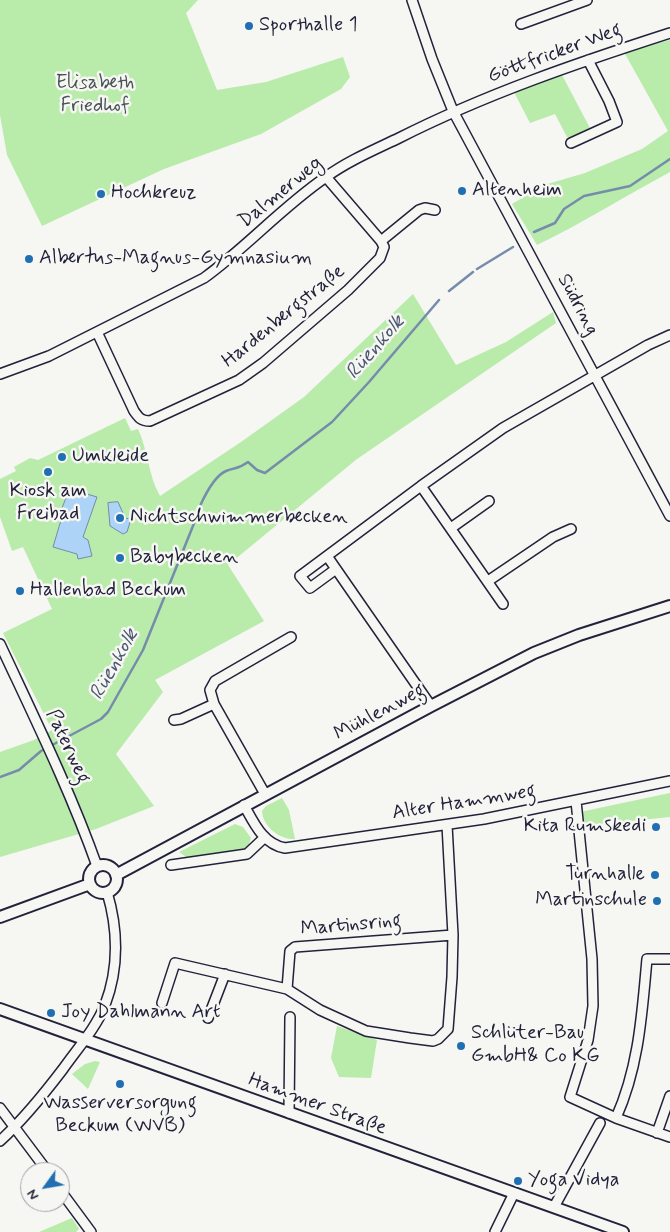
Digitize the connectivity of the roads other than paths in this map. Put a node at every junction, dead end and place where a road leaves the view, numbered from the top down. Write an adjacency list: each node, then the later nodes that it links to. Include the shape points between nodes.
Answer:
1 (412, 0): 6 (street, Südring)
2 (587, 0): 3 (street)
3 (521, 24)
4 (670, 33): 5 (street, Göttfricker Weg)
5 (588, 60): 6 (street, Göttfricker Weg); 7 (street, via 618,122)
6 (453, 111): 8 (street, Dalmerweg, via 347,163); 14 (street, Südring)
7 (571, 144)
8 (326, 177): 10 (street); 11 (street, Dalmerweg, via 204,278)
9 (435, 210): 10 (street, Hardenbergstraße, via 419,210)
10 (383, 244): 11 (street, Hardenbergstraße, via 380,258 348,290 263,363 239,380 150,421 139,418 134,411)
11 (97, 332): 13 (street, Dalmerweg, via 44,358)
12 (670, 335): 14 (street)
13 (0, 374)
14 (595, 375): 15 (street, via 504,428); 17 (street, Südring)
15 (421, 486): 18 (street); 20 (street)
16 (489, 501): 18 (street)
17 (670, 516)
18 (451, 528): 22 (street)
19 (570, 529): 22 (street)
20 (327, 556): 21 (street); 21 (street, via 300,576 310,588)
21 (336, 569): 28 (street)
22 (488, 581): 23 (street)
23 (503, 604)
24 (670, 606): 28 (main road, Mühlenweg, via 534,653)
25 (291, 637): 27 (street, via 215,681 210,690)
26 (0, 644): 37 (street, Paterweg, via 55,762)
27 (214, 704): 29 (street); 31 (street)
28 (431, 706): 31 (main road, Mühlenweg)
29 (174, 720)
30 (670, 781): 32 (street, Alter Hammweg)
31 (265, 794): 33 (main road, Mühlenweg)
32 (576, 801): 34 (street, Alter Hammweg); 54 (street, via 592,959 593,1006 588,1040 570,1097)
33 (244, 805): 35 (street); 38 (main road, Mühlenweg)
34 (448, 825): 35 (street, Alter Hammweg, via 285,848); 42 (street)
35 (264, 838): 36 (street, via 247,854)
36 (171, 865)
37 (97, 866): 38 (main road, via 106,865); 39 (main road, via 90,872)
38 (116, 875): 40 (main road, via 116,883)
39 (90, 884): 40 (main road, via 96,891); 41 (main road)
40 (108, 892): 50 (street, via 116,931 113,973 105,1006)
41 (0, 916)
42 (453, 936): 45 (street, Martinsring, via 295,947 290,951); 45 (street, via 448,1029 433,1040 388,1036 354,1026)
43 (670, 960): 54 (street, via 647,958 641,1029 628,1091)
44 (225, 974): 45 (street); 46 (street, via 175,962); 49 (street)
45 (287, 989)
46 (162, 1003)
47 (0, 1009): 50 (main road, Hammer Straße)
48 (290, 1017): 53 (street)
49 (208, 1018)
50 (84, 1040): 53 (main road, Hammer Straße); 56 (street)
51 (670, 1096): 57 (street)
52 (0, 1108): 56 (street)
53 (288, 1113): 61 (main road, Hammer Straße)
54 (616, 1118): 57 (street)
55 (600, 1123): 63 (street)
56 (16, 1126): 59 (street); 60 (street)
57 (657, 1132): 58 (street)
58 (670, 1136)
59 (0, 1141)
60 (41, 1162)
61 (514, 1193): 63 (main road, Hammer Straße); 65 (street)
62 (70, 1204): 64 (street)
63 (554, 1207): 66 (main road, Hammer Straße)
64 (91, 1232)
65 (495, 1232)
66 (623, 1232)

